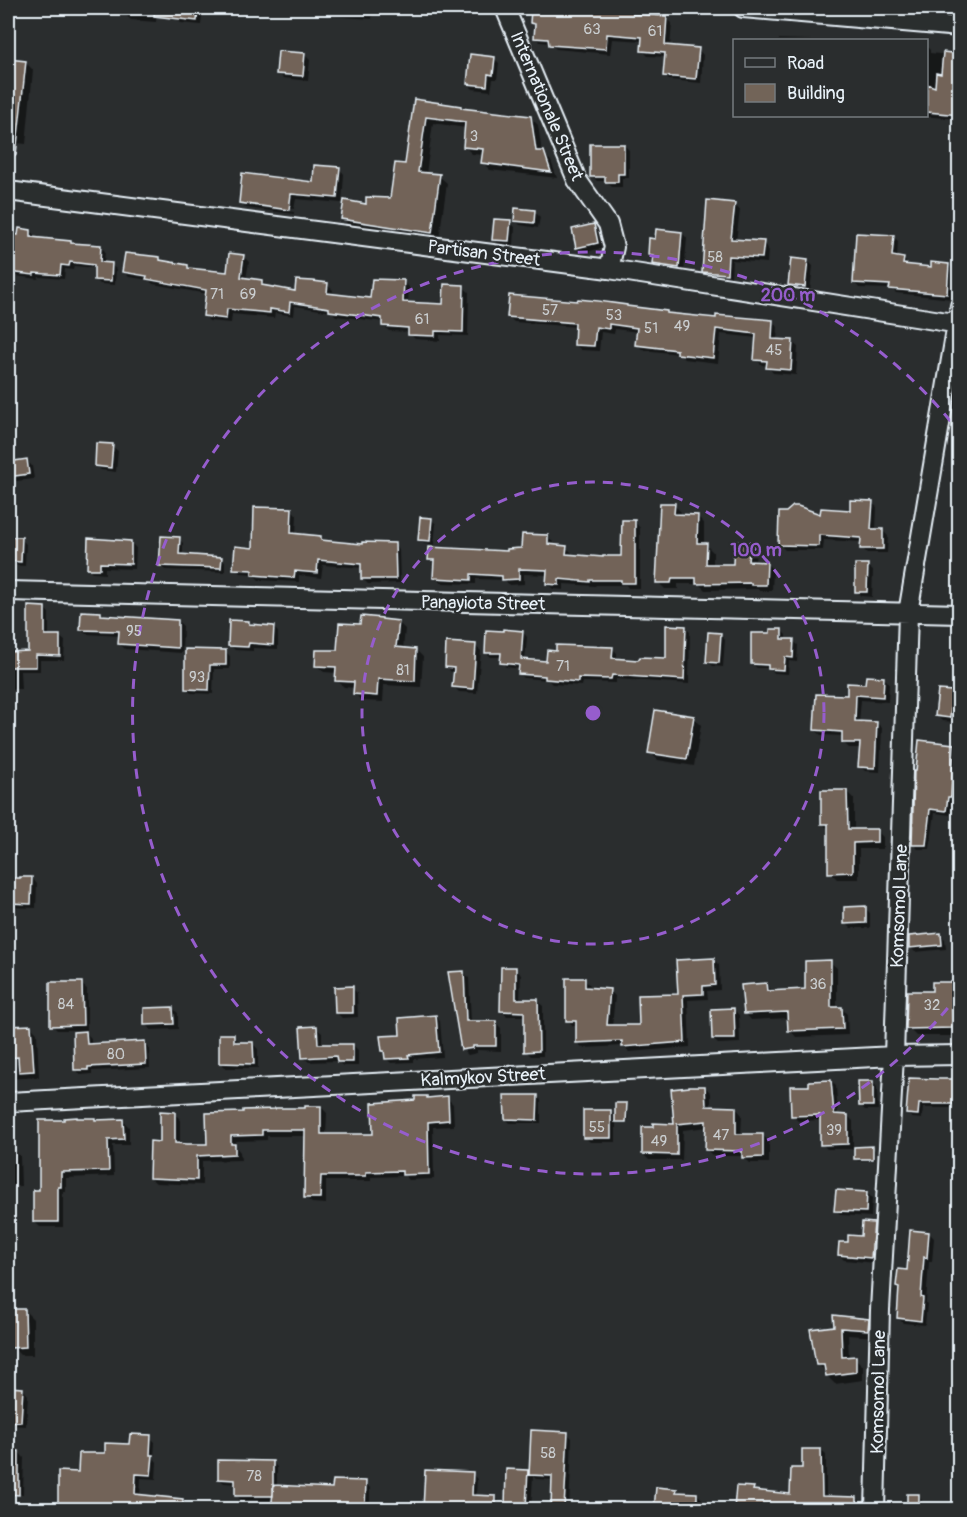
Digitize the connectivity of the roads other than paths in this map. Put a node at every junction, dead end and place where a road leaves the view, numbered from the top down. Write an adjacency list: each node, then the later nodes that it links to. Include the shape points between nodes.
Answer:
1 (505, 8): 5 (street, Internationale Street, via 577,180 608,224 614,246)
2 (743, 8): 3 (street)
3 (960, 27)
4 (8, 191): 5 (street, Partisan Street)
5 (609, 269): 6 (street, Partisan Street)
6 (959, 318): 8 (street, Komsomol Lane)
7 (8, 591): 8 (street, Panayiota Street)
8 (908, 613): 9 (street, Panayiota Street); 11 (street, Komsomol Lane)
9 (960, 614)
10 (960, 1055): 11 (street, Kalmykov Street)
11 (894, 1056): 12 (street, Kalmykov Street); 13 (street, Komsomol Lane, via 880,1310)
12 (8, 1102)
13 (875, 1509)

